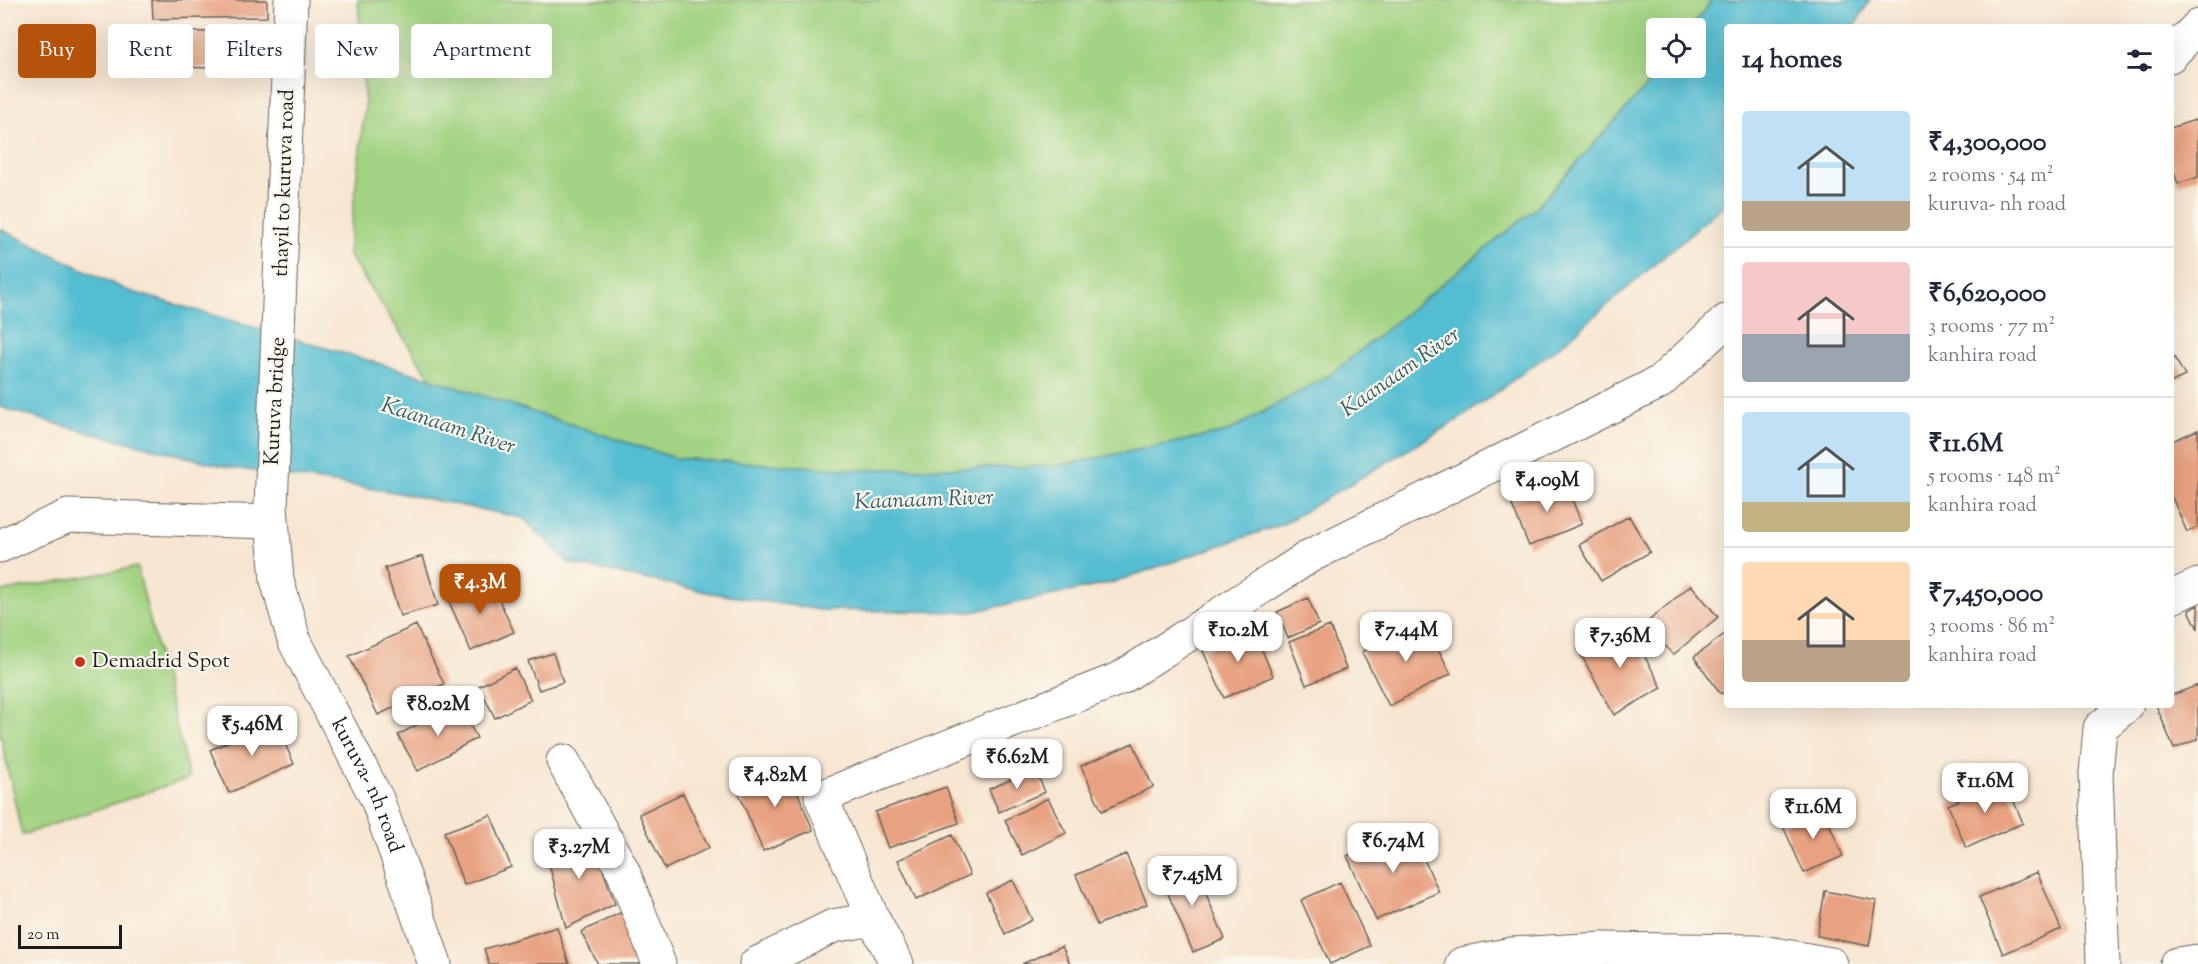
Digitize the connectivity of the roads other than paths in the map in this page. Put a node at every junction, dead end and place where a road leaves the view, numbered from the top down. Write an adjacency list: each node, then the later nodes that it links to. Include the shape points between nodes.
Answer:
1 (291, 0): 4 (street, thayil to kuruva road)
2 (2198, 26): 3 (street)
3 (2174, 52)
4 (280, 295): 6 (street, Kuruva bridge)
5 (1724, 323): 12 (street, via 1660,382 1310,556 1121,678 820,797)
6 (271, 514): 7 (street, via 68,516); 14 (street, kuruva- nh road, via 277,580 294,640 377,799)
7 (0, 546)
8 (2198, 585): 9 (street)
9 (2174, 596)
10 (2123, 708): 20 (street, via 2100,728 2096,774)
11 (563, 761): 15 (street, via 623,871)
12 (873, 919): 16 (street, via 833,926); 17 (street)
13 (2198, 961): 21 (street)
14 (435, 964)
15 (659, 964)
16 (756, 964)
17 (897, 964)
18 (1462, 964): 19 (street, via 1512,954 1603,949 1756,951)
19 (1831, 964)
20 (2103, 964)
21 (2177, 964)

